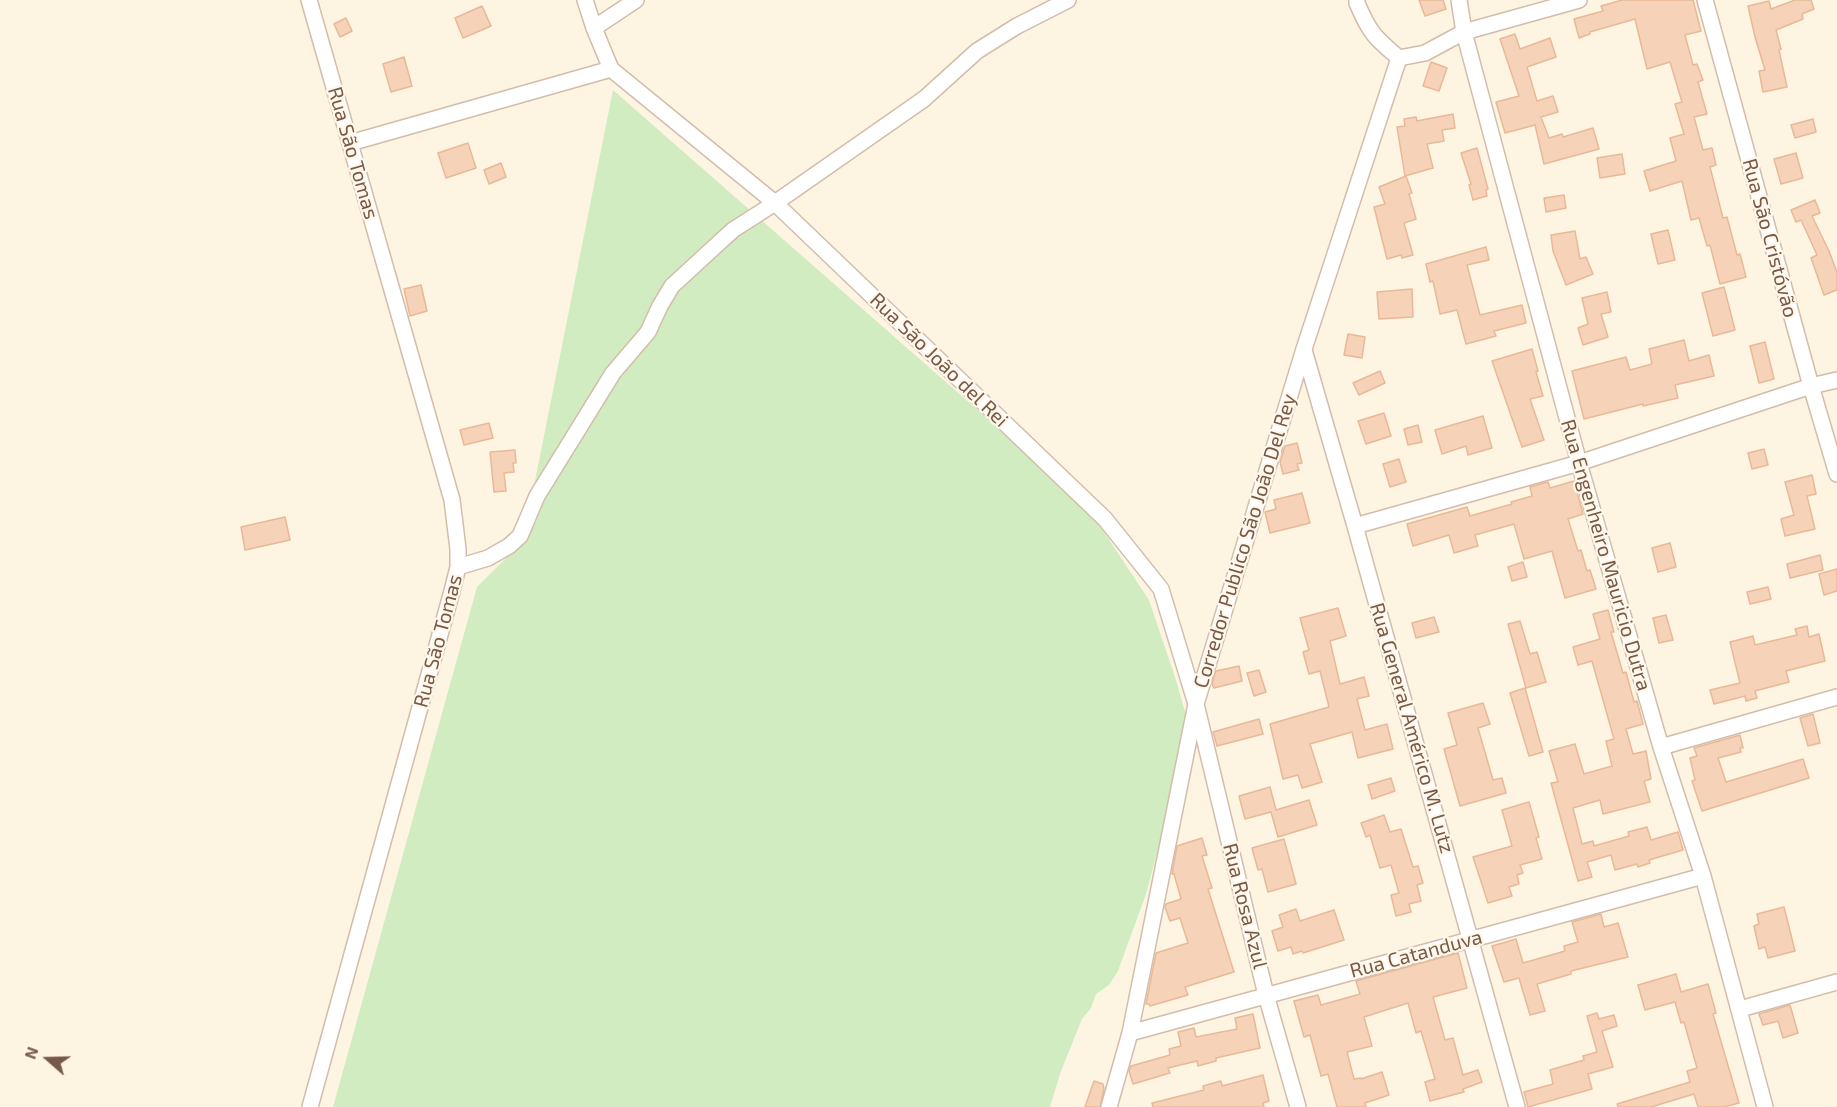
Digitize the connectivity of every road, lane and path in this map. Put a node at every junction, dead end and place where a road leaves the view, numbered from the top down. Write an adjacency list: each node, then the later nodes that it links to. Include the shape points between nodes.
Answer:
1 (309, 0): 13 (street, Rua São Tomas)
2 (585, 0): 9 (street)
3 (636, 0): 9 (street)
4 (1068, 0): 14 (street, via 977,51 924,99)
5 (1357, 0): 11 (street, via 1366,26)
6 (1459, 0): 10 (street, Rua Engenheiro Mauricio Dutra)
7 (1579, 0): 10 (street)
8 (1706, 0): 17 (street, Rua São Cristóvão)
9 (594, 28): 12 (street)
10 (1464, 32): 11 (street, via 1425,53); 18 (street, Rua Engenheiro Mauricio Dutra)
11 (1399, 58): 15 (street, Corredor Publico São João Del Rey)
12 (611, 69): 13 (street); 14 (street, Rua São João del Rei)
13 (350, 143): 21 (street, Rua São Tomas, via 452,500)
14 (776, 203): 21 (street, via 733,230 672,286 648,332 613,373 537,496 520,536 488,558); 23 (street, Rua São João del Rei, via 1105,519 1161,589)
15 (1304, 349): 20 (street, Rua General Américo M. Lutz); 23 (street, Corredor Publico São João Del Rey)
16 (1837, 380): 17 (street)
17 (1811, 386): 18 (street); 19 (street, Rua São Cristóvão)
18 (1580, 463): 20 (street); 24 (street, Rua Engenheiro Mauricio Dutra)
19 (1837, 474)
20 (1355, 526): 26 (street, Rua General Américo M. Lutz)
21 (458, 567): 32 (street, Rua São Tomas)
22 (1837, 697): 24 (street)
23 (1196, 704): 28 (street, Rua Rosa Azul); 30 (street, Corredor Publico São João Del Rey)
24 (1661, 747): 25 (street, Rua Engenheiro Mauricio Dutra)
25 (1703, 876): 26 (street, Rua Catanduva); 29 (street, Rua Engenheiro Mauricio Dutra)
26 (1471, 939): 28 (street, Rua Catanduva); 34 (street, Rua General Américo M. Lutz)
27 (1837, 982): 29 (street)
28 (1266, 995): 30 (street, Rua Catanduva); 33 (street, Rua Rosa Azul)
29 (1740, 1009): 35 (street, Rua Engenheiro Mauricio Dutra)
30 (1130, 1033): 31 (street, Corredor Publico São João Del Rey)
31 (1112, 1103)
32 (310, 1107)
33 (1298, 1107)
34 (1517, 1107)
35 (1765, 1107)

